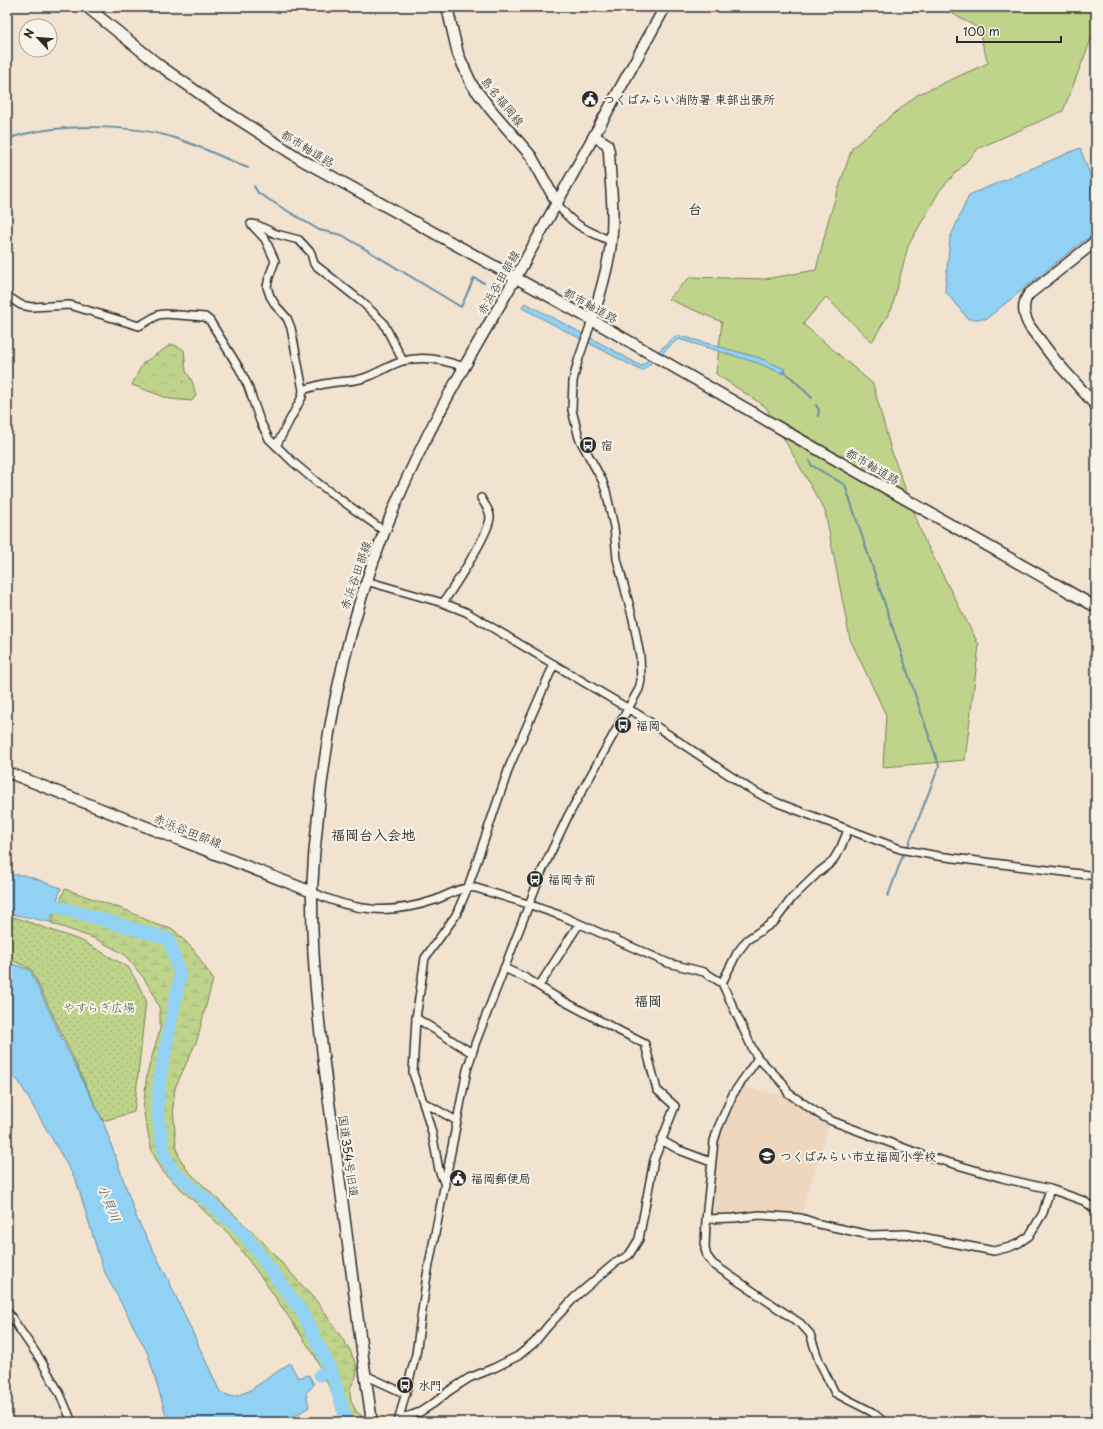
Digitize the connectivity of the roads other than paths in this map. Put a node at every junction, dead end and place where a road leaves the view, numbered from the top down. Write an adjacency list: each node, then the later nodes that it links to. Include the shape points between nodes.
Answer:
1 (87, 7): 8 (main road, 都市軸道路, via 212,103 302,160)
2 (447, 7): 5 (main road, 島名福岡線, via 458,54 472,85 531,156)
3 (665, 7): 4 (main road, 赤浜谷田部線)
4 (594, 136): 5 (main road, 赤浜谷田部線); 6 (main road, via 607,144 609,151)
5 (557, 203): 6 (street, via 576,225); 8 (main road, 赤浜谷田部線)
6 (611, 241): 10 (main road, via 604,279)
7 (1096, 241): 14 (main road, via 1029,294 1024,308 1030,327)
8 (515, 278): 10 (main road, 都市軸道路); 12 (main road, 赤浜谷田部線)
9 (7, 296): 15 (street, via 21,306 70,305 139,326 158,315 165,314 205,317 210,321 248,386 260,421)
10 (592, 320): 20 (main road, 都市軸道路); 22 (street, via 573,381 572,410 579,438 606,491 617,559 640,656 642,670 639,689)
11 (403, 361): 12 (street, via 426,358); 13 (street, via 363,378 349,382 332,382); 13 (street, via 383,322 362,302 321,271 314,264 311,253 299,240 251,224 265,238 275,260 269,276 268,292 287,318 291,328)
12 (464, 367): 17 (main road, 赤浜谷田部線, via 416,459)
13 (303, 390): 15 (street, via 302,397)
14 (1096, 406)
15 (276, 446): 17 (street, via 319,484)
16 (481, 498): 19 (street, via 490,515 488,525 472,557)
17 (384, 531): 18 (main road, 赤浜谷田部線)
18 (366, 581): 19 (street); 27 (main road, 赤浜谷田部線, via 353,622 332,712 320,793)
19 (443, 603): 21 (street, via 466,612)
20 (1096, 607)
21 (554, 664): 22 (street); 26 (street, via 510,765)
22 (629, 709): 24 (street, via 763,796); 28 (street, via 609,740 568,816)
23 (7, 772): 27 (main road, 赤浜谷田部線)
24 (848, 830): 25 (street, via 900,849 922,854); 31 (street, via 832,862 792,898 775,921 747,940 737,953)
25 (1096, 876)
26 (468, 887): 27 (street, via 433,901 389,910 342,904); 28 (street); 33 (street, via 456,915 425,958)
27 (312, 892): 45 (main road, 国道354号旧道, via 318,1018)
28 (528, 904): 29 (street); 30 (street)
29 (579, 924): 31 (street, via 668,963 704,972); 32 (street)
30 (504, 968): 32 (street); 34 (street)
31 (722, 983): 35 (street)
32 (539, 986): 38 (street, via 645,1044 657,1090 675,1106)
33 (416, 1018): 34 (street); 36 (street, via 414,1073)
34 (472, 1053): 37 (street)
35 (758, 1058): 39 (street, via 733,1094 718,1128); 41 (street, via 783,1083 788,1093 832,1121 920,1154)
36 (423, 1102): 37 (street); 40 (street)
37 (457, 1121): 40 (street)
38 (661, 1140): 39 (street); 47 (street, via 654,1160 639,1239 628,1255 575,1297 534,1343 518,1356 469,1378 420,1412)
39 (711, 1162): 43 (street)
40 (445, 1185): 46 (street, via 427,1275 416,1354)
41 (1050, 1189): 42 (street, via 1084,1201); 43 (street, via 1043,1213 1029,1236 1015,1245 994,1251 906,1234 870,1235 801,1218 760,1215)
42 (1096, 1210)
43 (706, 1219): 50 (street, via 705,1249 713,1264 802,1324 810,1334 819,1361 835,1394 872,1412)
44 (7, 1310): 48 (street, via 40,1359)
45 (365, 1375): 46 (street); 49 (main road, 国道354号旧道)
46 (406, 1394): 47 (street)
47 (399, 1420)
48 (72, 1422)
49 (372, 1422)
50 (884, 1422)

